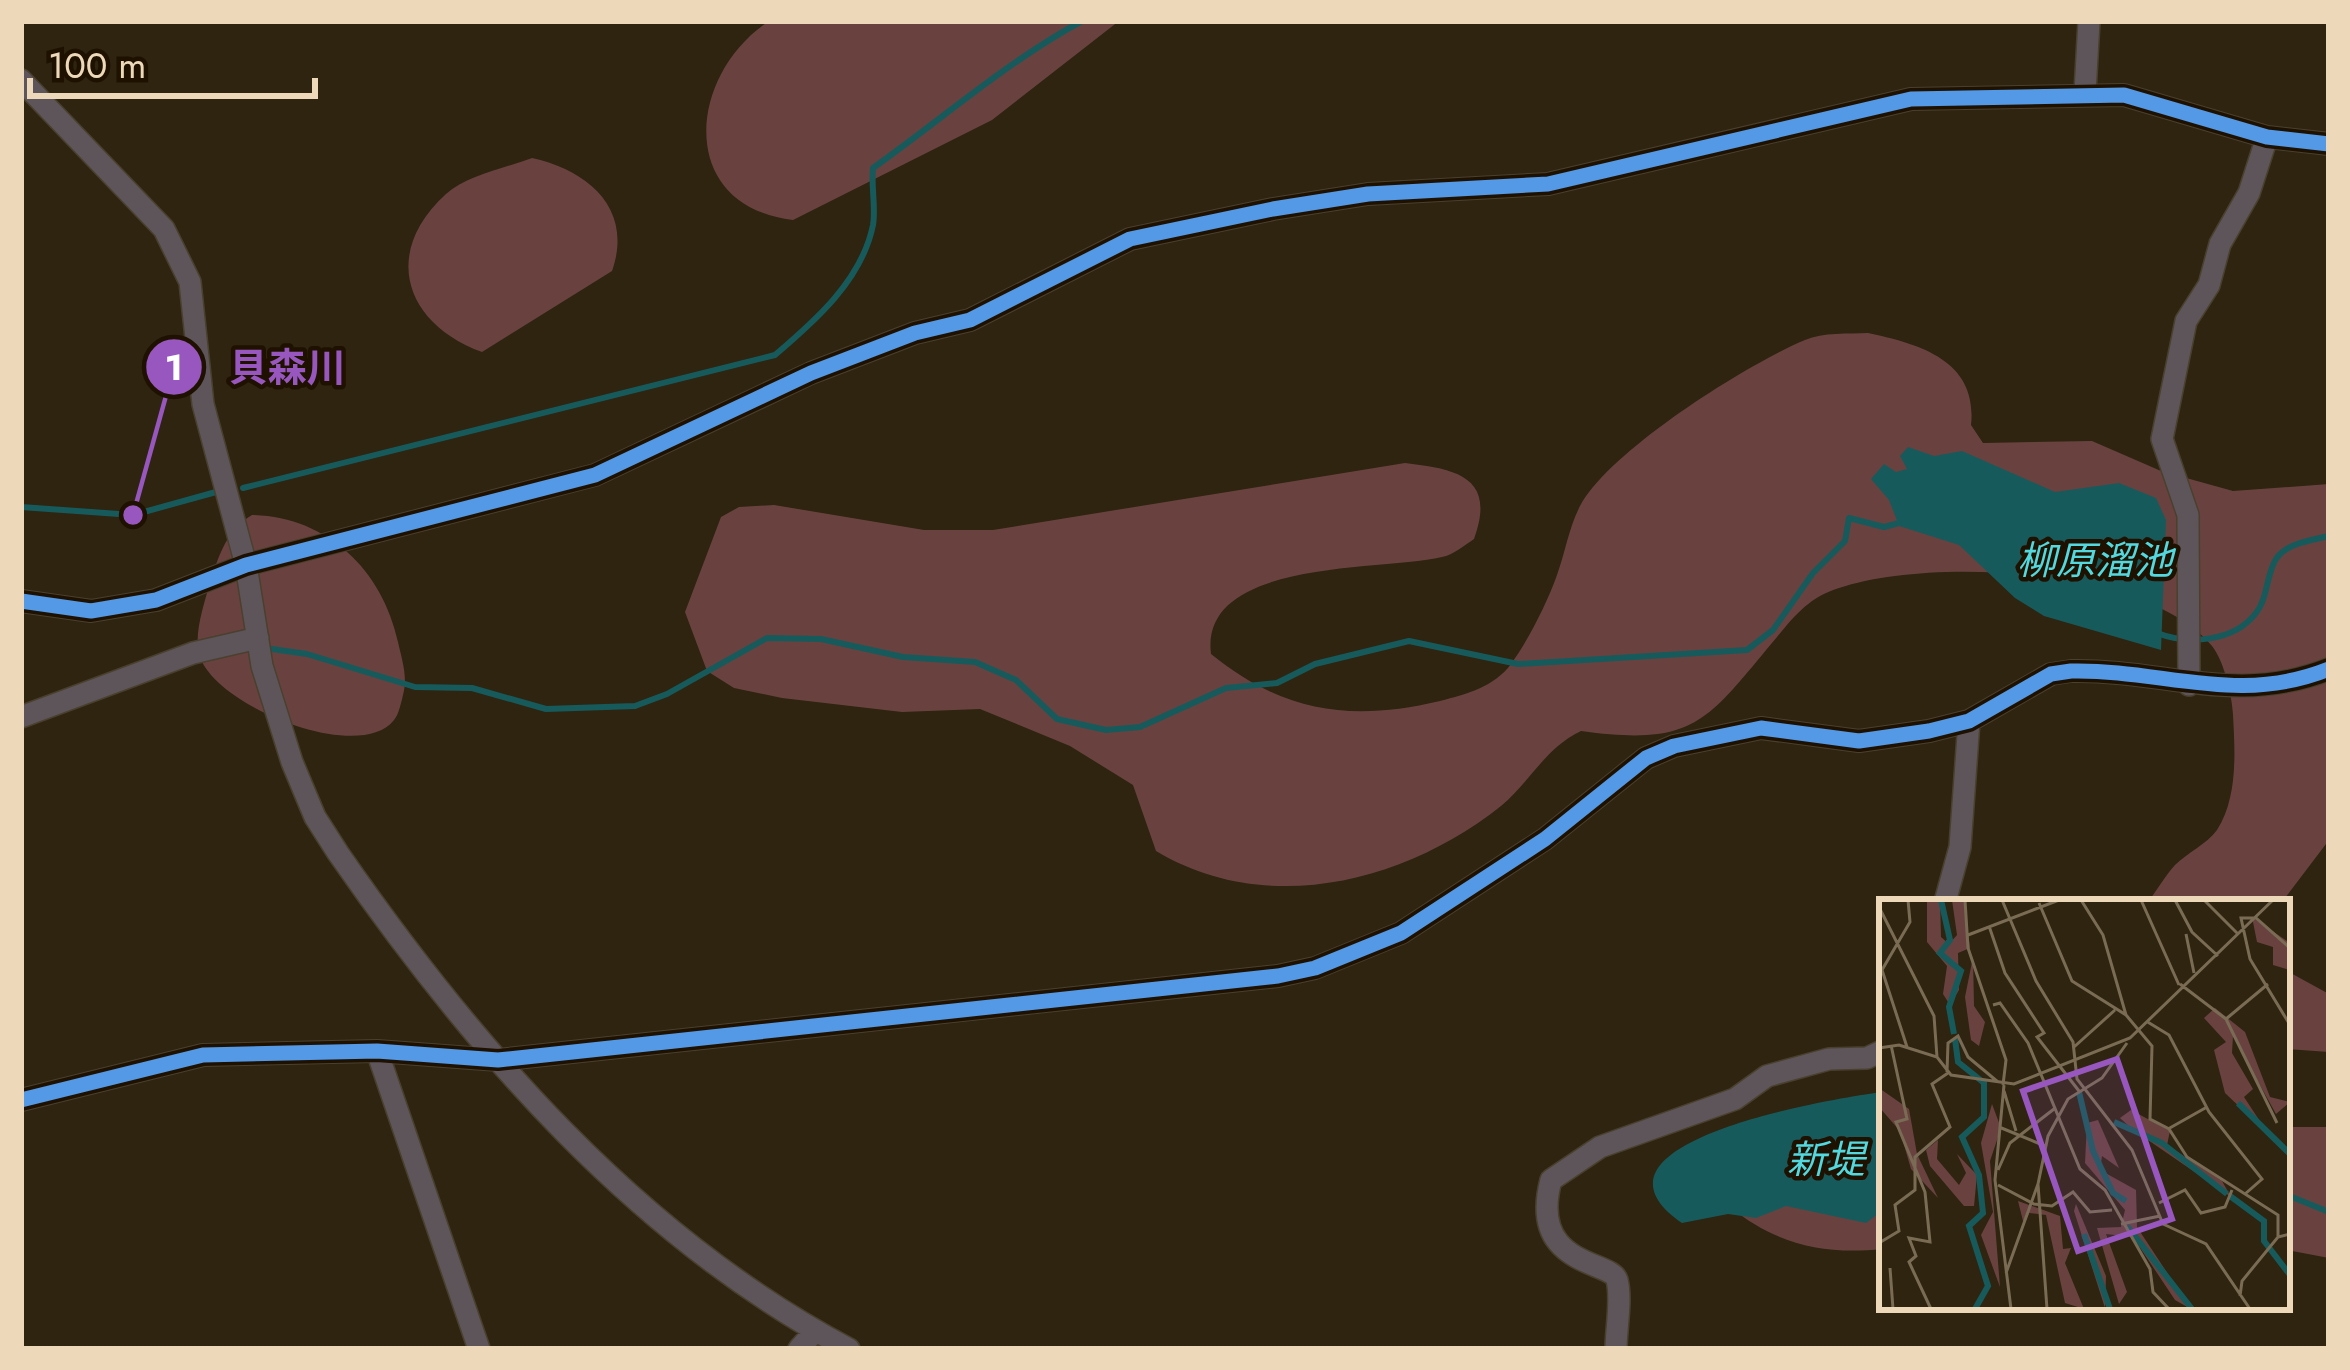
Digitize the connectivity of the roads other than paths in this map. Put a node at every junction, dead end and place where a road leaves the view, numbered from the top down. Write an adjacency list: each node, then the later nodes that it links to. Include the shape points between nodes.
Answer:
1 (2090, 21): 3 (street)
2 (21, 80): 6 (street, via 164,229 190,282 203,404)
3 (2085, 92): 4 (street, via 2161,103); 6 (street, via 1910,99 1548,184 1368,194 1130,239 970,320 811,373 595,475)
4 (2267, 137): 5 (street); 10 (street, via 2209,285 2186,321 2162,439 2188,515)
5 (2329, 144)
6 (247, 565): 7 (street, via 156,600 91,611); 8 (street)
7 (21, 601)
8 (258, 638): 11 (street, via 193,653); 16 (street, via 315,817)
9 (2329, 669): 10 (street, via 2237,689)
10 (2188, 685): 12 (street, via 2051,674)
11 (21, 717)
12 (1969, 721): 13 (street, via 1960,847); 16 (street, via 1859,741 1761,728 1674,746 1401,934 1316,968)
13 (1946, 899)
14 (377, 1052): 16 (street); 17 (street, via 203,1055); 19 (street)
15 (1879, 1052): 22 (street, via 1767,1076 1735,1099 1600,1148 1551,1180 1549,1212 1561,1246 1617,1280)
16 (498, 1060): 18 (street, via 619,1189)
17 (21, 1100)
18 (815, 1331): 20 (street); 21 (street)
19 (479, 1349)
20 (799, 1349)
21 (849, 1349)
22 (1616, 1349)

